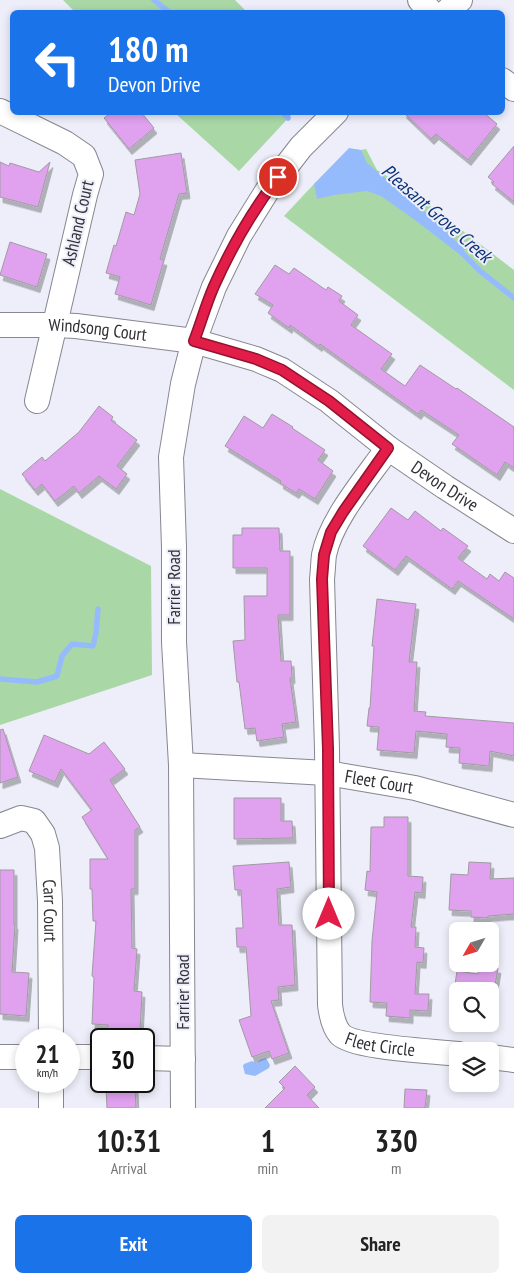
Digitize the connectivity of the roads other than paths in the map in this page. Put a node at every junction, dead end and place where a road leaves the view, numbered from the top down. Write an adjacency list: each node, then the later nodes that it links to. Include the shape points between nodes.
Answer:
1 (420, 0): 3 (street)
2 (460, 0): 4 (street)
3 (429, 10)
4 (448, 10)
5 (0, 111): 8 (street, Ashland Court, via 84,156 91,174)
6 (333, 115): 9 (street, Farrier Road, via 301,147 239,236 214,287)
7 (0, 325): 8 (street, Windsong Court)
8 (55, 325): 9 (street, Windsong Court); 10 (street, Ashland Court)
9 (194, 341): 11 (street, Devon Drive, via 282,370 329,401); 13 (street, Farrier Road, via 171,456 174,642)
10 (37, 401)
11 (388, 448): 12 (street, Devon Drive); 14 (street, Fleet Circle, via 331,532 324,555)
12 (514, 531)
13 (181, 765): 14 (street, Fleet Court); 22 (street, Farrier Road)
14 (327, 773): 15 (street, Fleet Court, via 415,788); 18 (street, Fleet Circle, via 332,1018 340,1034 358,1042)
15 (514, 815)
16 (0, 826): 17 (street, Carr Court, via 21,818 34,821 47,848)
17 (51, 1028)
18 (449, 1053)
19 (0, 1057): 20 (street)
20 (15, 1057)
21 (155, 1058): 22 (street)
22 (183, 1058): 27 (street, Farrier Road)
23 (499, 1058): 24 (street)
24 (514, 1060)
25 (51, 1093): 26 (street)
26 (51, 1108)
27 (183, 1108)

